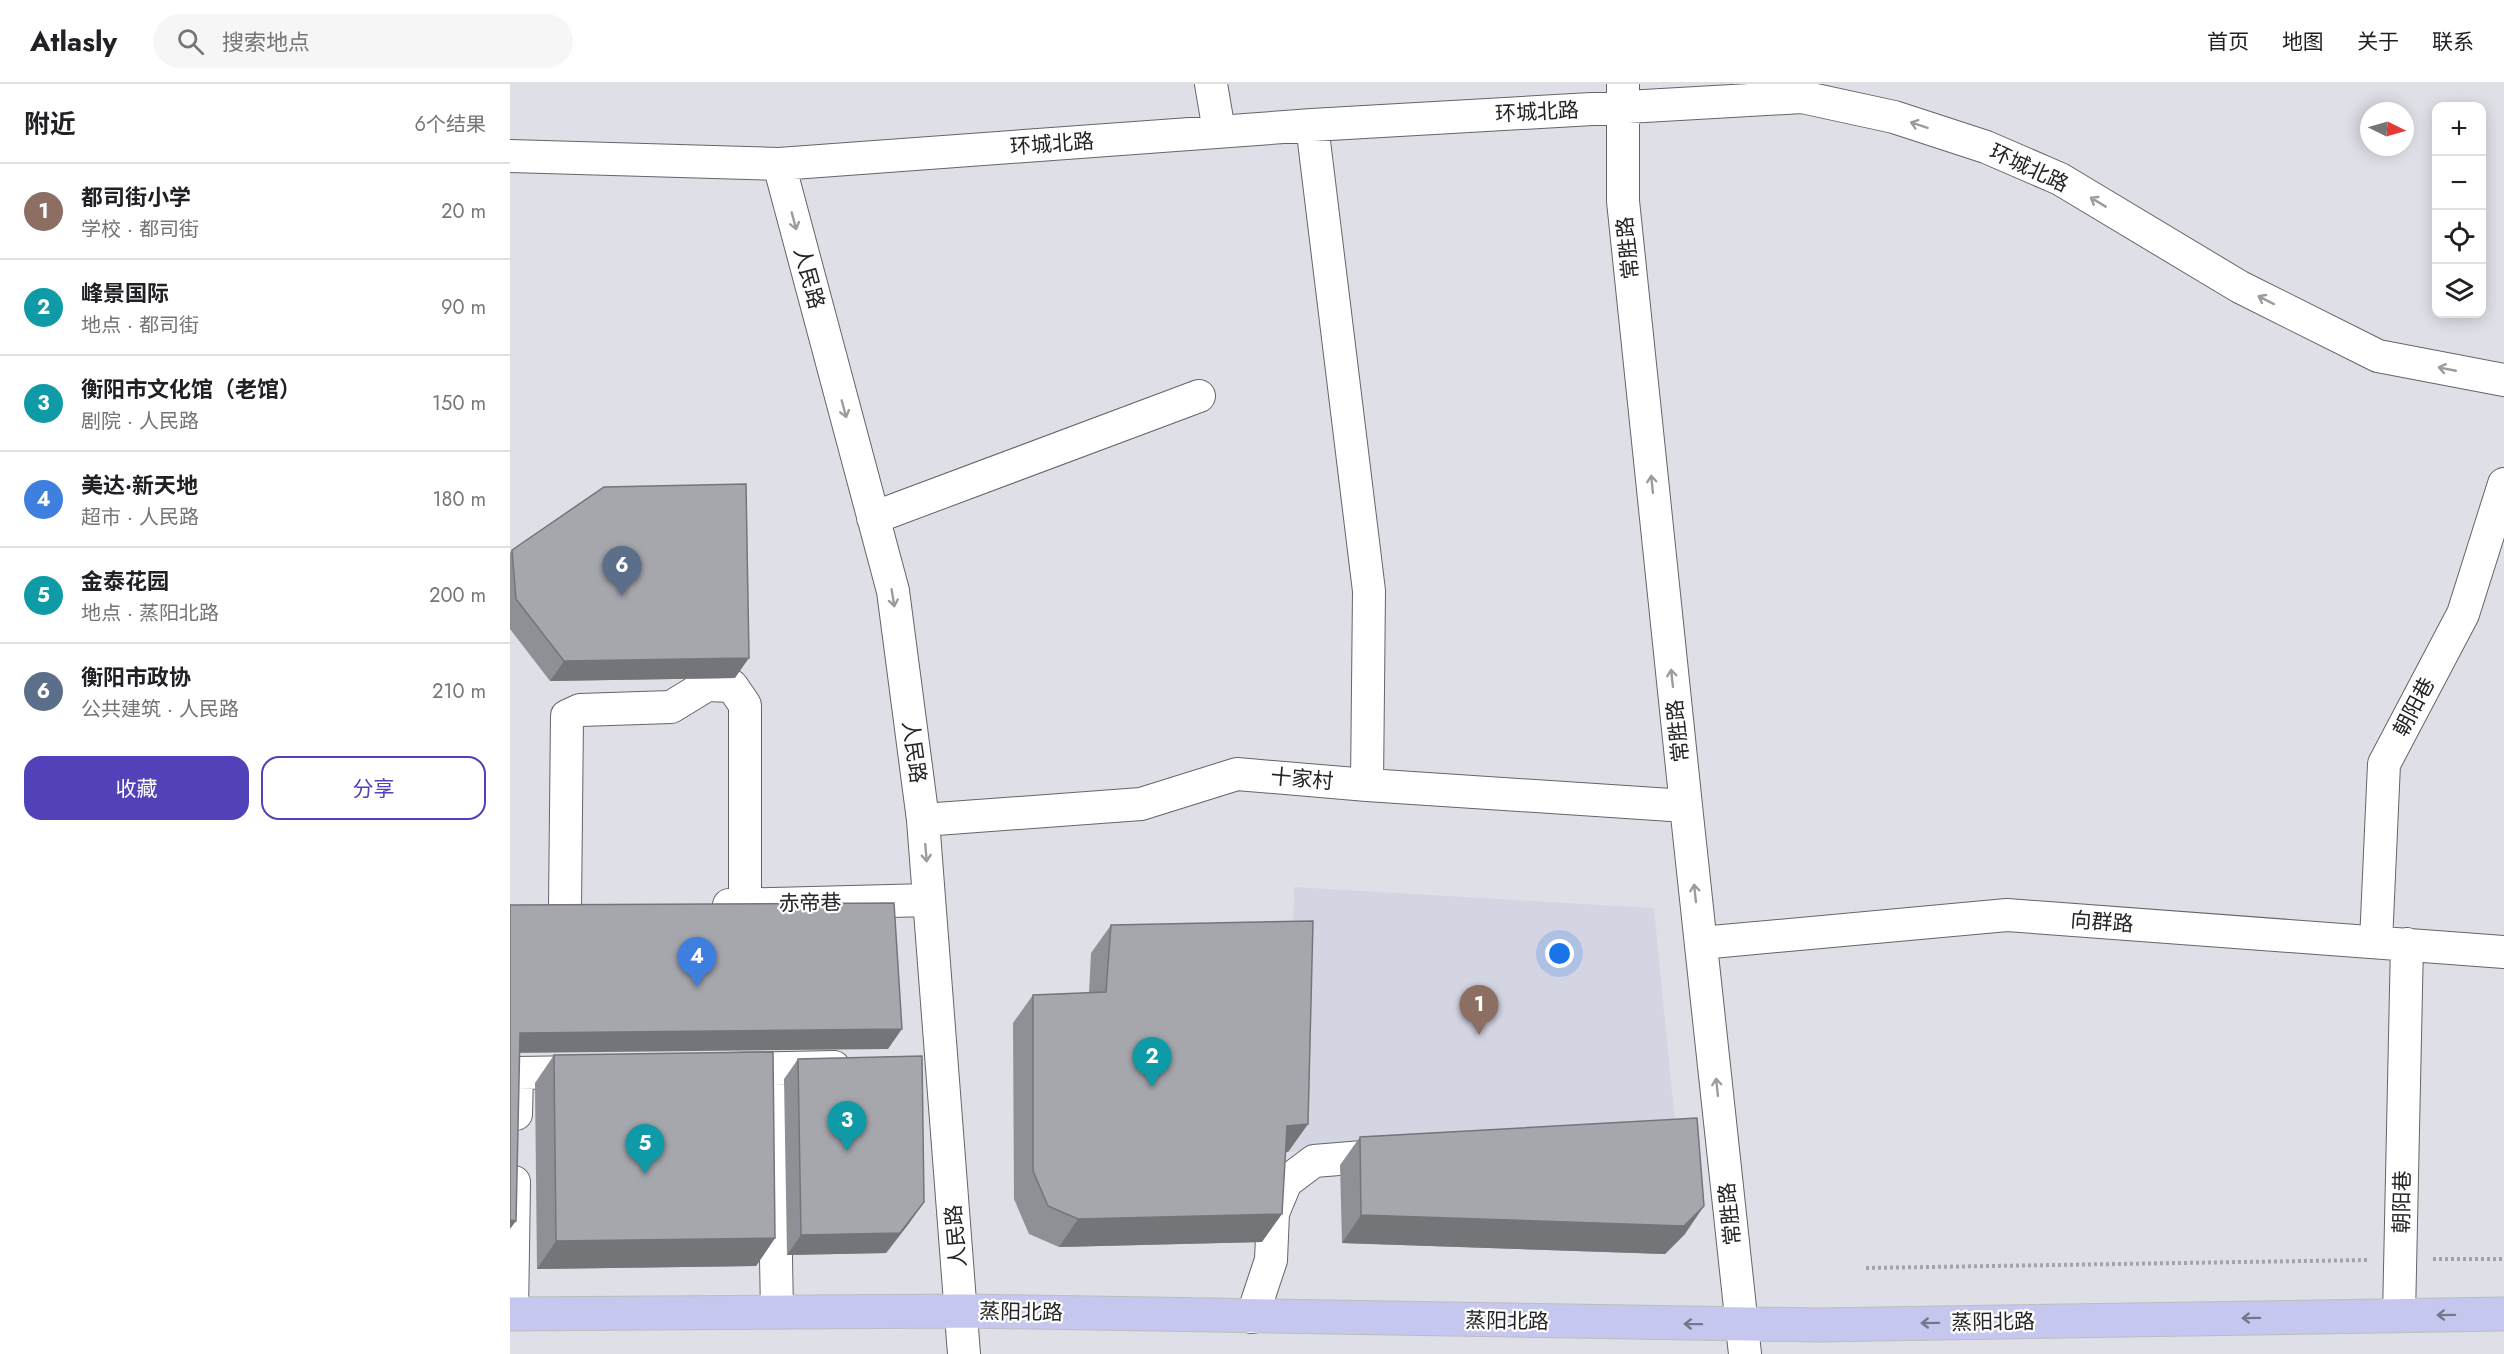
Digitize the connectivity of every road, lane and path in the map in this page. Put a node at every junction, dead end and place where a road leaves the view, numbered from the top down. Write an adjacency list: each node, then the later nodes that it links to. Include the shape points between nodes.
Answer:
1 (1211, 84): 4 (street)
2 (1625, 92): 3 (street, 环城北路); 7 (street, 环城北路, one-way to 2, via 2378,356 2240,286 2060,179 1986,147 1894,117 1802,97); 12 (street, 常胜路, one-way to 2, via 1623,201)
3 (1312, 124): 4 (street, 环城北路); 11 (street, via 1369,591)
4 (1219, 131): 6 (street, 环城北路)
5 (510, 156): 6 (street, 环城北路)
6 (778, 164): 10 (street, 人民路, one-way to 10)
7 (2504, 380)
8 (1199, 396): 10 (street)
9 (2504, 484): 20 (street, 朝阳巷, via 2463,614 2384,764)
10 (873, 518): 13 (street, 人民路, one-way to 13, via 892,591)
11 (1366, 785): 12 (street, 十家村); 13 (street, 十家村, via 1237,774 1141,804)
12 (1686, 806): 21 (street, 常胜路, one-way to 12)
13 (923, 820): 14 (street, 人民路, one-way to 14)
14 (929, 900): 15 (street, 赤帝巷); 24 (street, 人民路)
15 (746, 904): 16 (street, 赤帝巷); 17 (street, via 745,705 732,686 707,685 671,707 580,710 567,716)
16 (700, 905)
17 (565, 908): 18 (street); 19 (street)
18 (599, 908)
19 (532, 909)
20 (2376, 942): 21 (street, 向群路, via 2007,915); 22 (street, 向群路)
21 (1701, 943): 40 (street, 常胜路, one-way to 21, via 1710,1130)
22 (2407, 944): 23 (street, 向群路); 31 (street, 朝阳巷)
23 (2504, 952)
24 (943, 1066): 26 (street); 34 (street, 人民路)
25 (864, 1067): 27 (street)
26 (909, 1067)
27 (773, 1068): 28 (street); 35 (street)
28 (703, 1069)
29 (610, 1071): 36 (street, via 517,1073)
30 (1419, 1153): 39 (street, via 1314,1161 1286,1182 1273,1213 1271,1260)
31 (2400, 1259): 32 (path); 33 (path); 38 (street, 朝阳巷)
32 (2504, 1259)
33 (1866, 1268)
34 (963, 1311): 35 (main road, 蒸阳北路); 39 (main road, 蒸阳北路); 41 (street, 人民路)
35 (777, 1312): 36 (main road, 蒸阳北路)
36 (511, 1314)
37 (2504, 1314): 38 (main road, 蒸阳北路, one-way to 38)
38 (2399, 1316): 40 (main road, 蒸阳北路, one-way to 40)
39 (1252, 1317): 40 (main road, 蒸阳北路, one-way to 39)
40 (1744, 1339)
41 (964, 1354)

